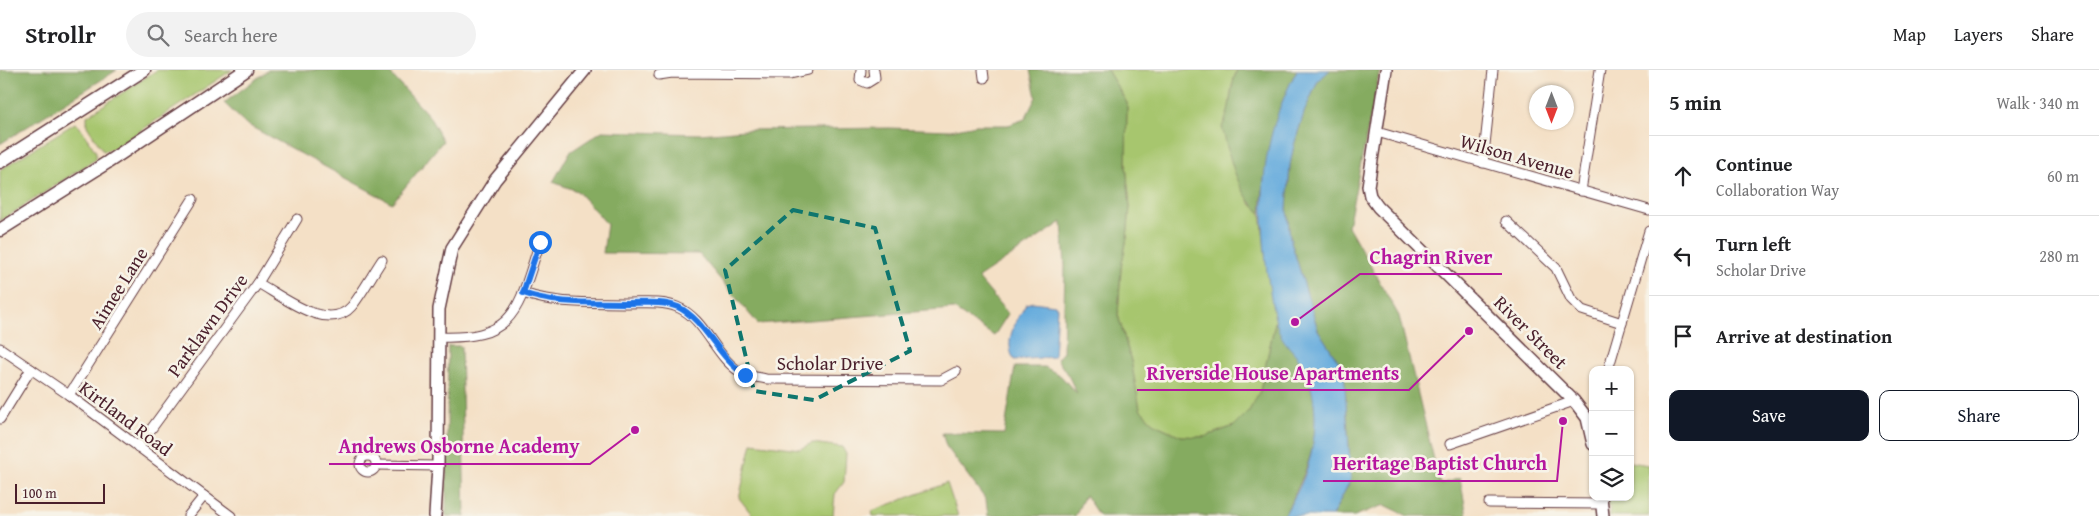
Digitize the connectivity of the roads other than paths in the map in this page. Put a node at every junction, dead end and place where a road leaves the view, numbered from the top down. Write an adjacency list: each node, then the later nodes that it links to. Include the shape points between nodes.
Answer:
1 (144, 70): 12 (highway)
2 (246, 70): 19 (highway)
3 (586, 70): 26 (main road, via 495,180 452,248 439,309)
4 (808, 70): 10 (street, via 789,74 672,73)
5 (874, 70): 9 (street, via 874,78 867,83 860,80)
6 (1386, 70): 11 (main road, River Street)
7 (1493, 70): 13 (street)
8 (1600, 70): 14 (street)
9 (858, 71)
10 (659, 76)
11 (1377, 132): 13 (street, Wilson Avenue); 32 (main road, River Street, via 1368,186 1378,207)
12 (0, 162)
13 (1483, 163): 14 (street, Wilson Avenue)
14 (1581, 191): 16 (street, Wilson Avenue)
15 (193, 200): 31 (street, Aimee Lane)
16 (1649, 210)
17 (298, 219): 23 (street, Parklawn Drive)
18 (1506, 221): 25 (street, via 1556,268 1571,299 1582,310)
19 (0, 230)
20 (1649, 231): 25 (street)
21 (540, 242): 24 (street)
22 (382, 260): 23 (street, via 350,308 331,317 310,313)
23 (258, 283): 36 (street, Parklawn Drive)
24 (523, 293): 26 (street, via 504,324 489,333 472,337); 30 (street, Scholar Drive, via 563,302 660,303 678,308 696,321 731,366 745,375 766,379 941,380)
25 (1622, 323): 28 (street)
26 (439, 337): 38 (main road)
27 (0, 348): 29 (street, Kirtland Road)
28 (1609, 366)
29 (31, 369): 31 (street, Kirtland Road); 34 (street)
30 (956, 372)
31 (70, 395): 36 (street, Kirtland Road)
32 (1574, 400): 33 (main road, River Street); 35 (street)
33 (1589, 413)
34 (0, 419)
35 (1450, 444)
36 (138, 447): 39 (street, Kirtland Road)
37 (377, 465): 38 (street)
38 (438, 466): 45 (main road)
39 (204, 496): 43 (street); 44 (street, Kirtland Road)
40 (1589, 500): 42 (street)
41 (1601, 501): 46 (main road)
42 (1490, 503)
43 (188, 516)
44 (231, 516)
45 (435, 516)
46 (1603, 516)

